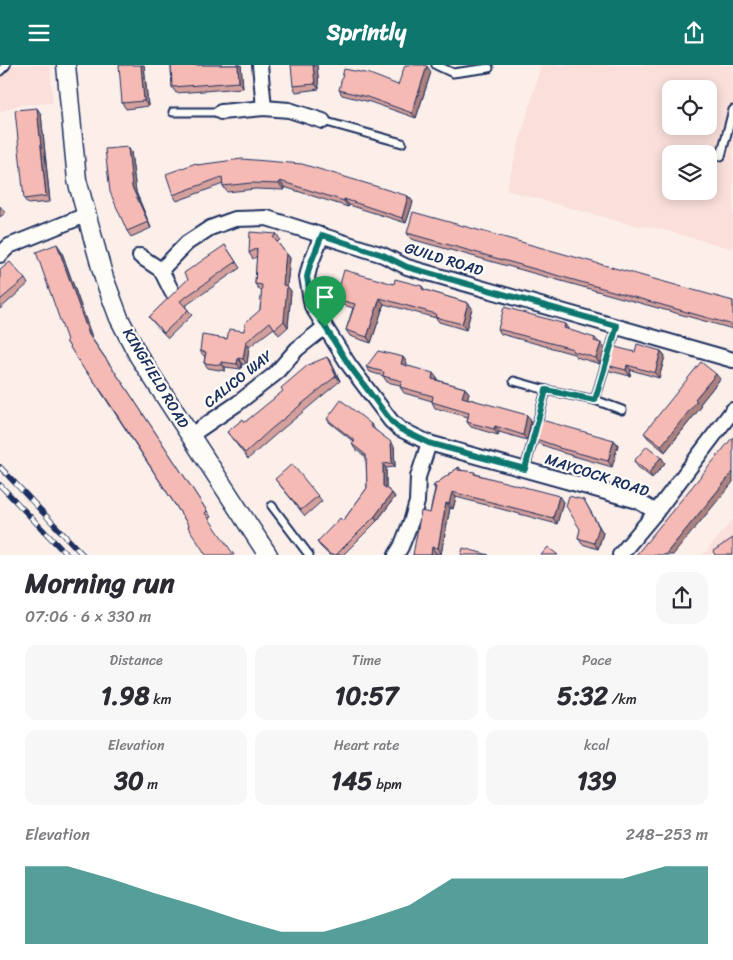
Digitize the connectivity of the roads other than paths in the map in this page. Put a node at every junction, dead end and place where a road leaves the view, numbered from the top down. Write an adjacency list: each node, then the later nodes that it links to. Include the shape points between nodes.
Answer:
1 (6, 65): 6 (lane)
2 (66, 65): 14 (street, KINGFIELD ROAD, via 77,180)
3 (260, 65): 7 (street)
4 (436, 65): 5 (lane, via 453,73)
5 (489, 69)
6 (0, 71)
7 (264, 108): 9 (street); 11 (street, via 289,110)
8 (173, 112): 9 (lane)
9 (221, 112)
10 (733, 113): 13 (lane)
11 (323, 121): 12 (lane)
12 (402, 143)
13 (720, 156)
14 (86, 215): 16 (street, via 9,246); 28 (street, KINGFIELD ROAD, via 104,278 120,318 138,355)
15 (322, 235): 18 (street, GUILD ROAD, via 267,218 235,219 210,228 186,243); 20 (street, GUILD ROAD, via 383,255 407,267); 21 (street, MAYCOCK ROAD, via 307,277 312,306)
16 (0, 255)
17 (140, 256): 18 (street)
18 (161, 270): 19 (street)
19 (172, 292)
20 (617, 326): 22 (street, GUILD ROAD); 25 (lane)
21 (325, 327): 28 (street, CALICO WAY, via 275,374); 29 (street, MAYCOCK ROAD, via 391,421)
22 (733, 360)
23 (514, 381): 24 (lane)
24 (546, 390): 25 (lane); 30 (lane)
25 (595, 400): 26 (lane)
26 (622, 410)
27 (733, 410): 32 (street)
28 (191, 435): 33 (street, KINGFIELD ROAD)
29 (429, 443): 30 (street, MAYCOCK ROAD); 35 (street, via 418,477 417,502 412,519)
30 (525, 469): 32 (street, MAYCOCK ROAD, via 638,501)
31 (272, 505): 34 (lane)
32 (656, 512): 36 (street)
33 (268, 555)
34 (309, 555)
35 (396, 555)
36 (620, 555)

